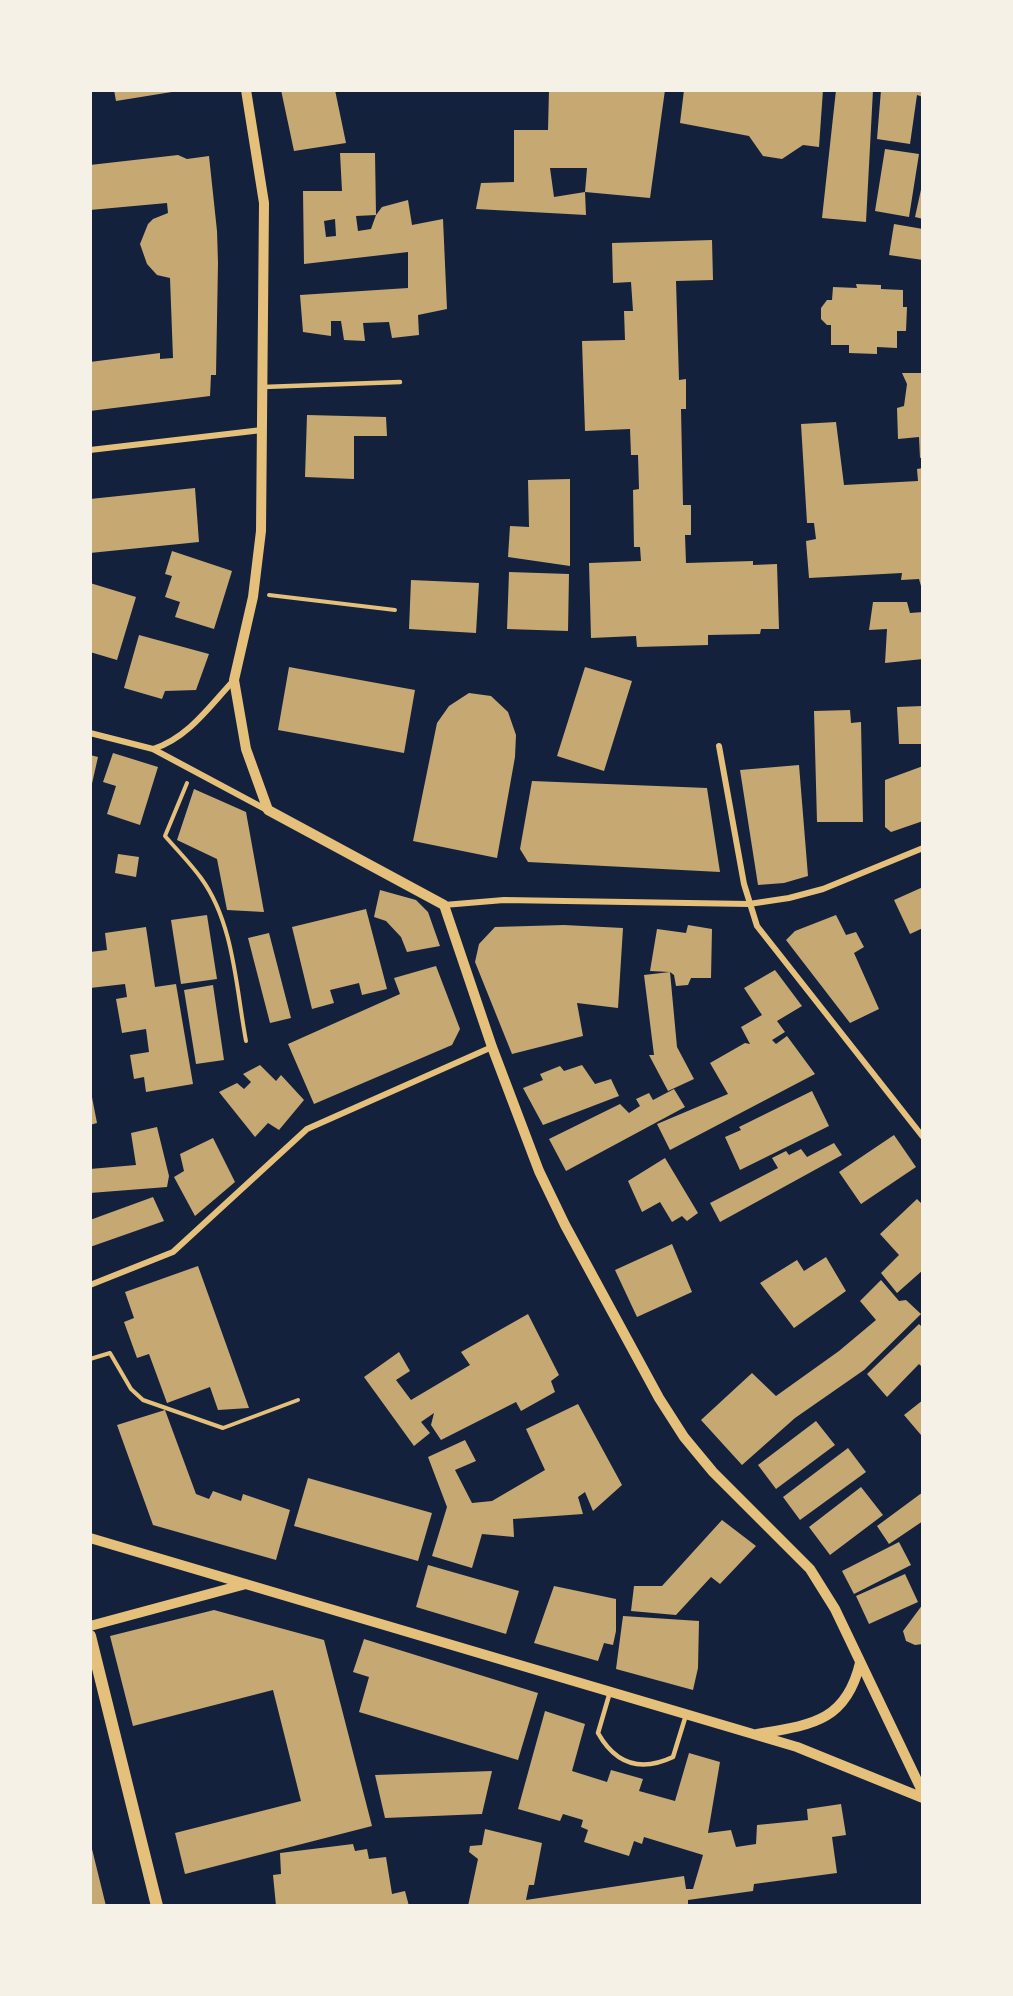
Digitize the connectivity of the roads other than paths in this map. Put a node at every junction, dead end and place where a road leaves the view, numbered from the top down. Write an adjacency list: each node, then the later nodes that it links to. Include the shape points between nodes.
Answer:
1 (246, 90): 3 (street, via 264,203)
2 (400, 382): 3 (lane)
3 (263, 387): 4 (street)
4 (262, 430): 5 (street); 6 (street, via 261,531 254,593)
5 (90, 450)
6 (234, 680): 9 (street, via 184,734); 10 (street, via 246,749)
7 (90, 733): 9 (street)
8 (720, 746): 12 (street)
9 (153, 749): 10 (street)
10 (268, 810): 13 (street)
11 (923, 848): 12 (street, via 823,889)
12 (749, 904): 13 (street, via 504,900); 15 (street, via 761,932)
13 (444, 905): 14 (street)
14 (492, 1047): 16 (street, via 307,1129 173,1252); 21 (street, via 539,1171 659,1398 713,1472 810,1569 835,1609)
15 (923, 1137)
16 (90, 1284)
17 (90, 1538): 18 (street)
18 (247, 1584): 19 (street); 22 (street)
19 (90, 1626)
20 (90, 1636): 27 (main road)
21 (860, 1663): 24 (street, via 855,1687 844,1703 810,1723); 25 (street)
22 (610, 1692): 23 (street); 23 (lane, via 598,1733 606,1748 619,1758 642,1766 674,1757)
23 (687, 1715): 24 (street)
24 (754, 1734): 26 (street, via 844,1764)
25 (923, 1792)
26 (923, 1798)
27 (157, 1906)

